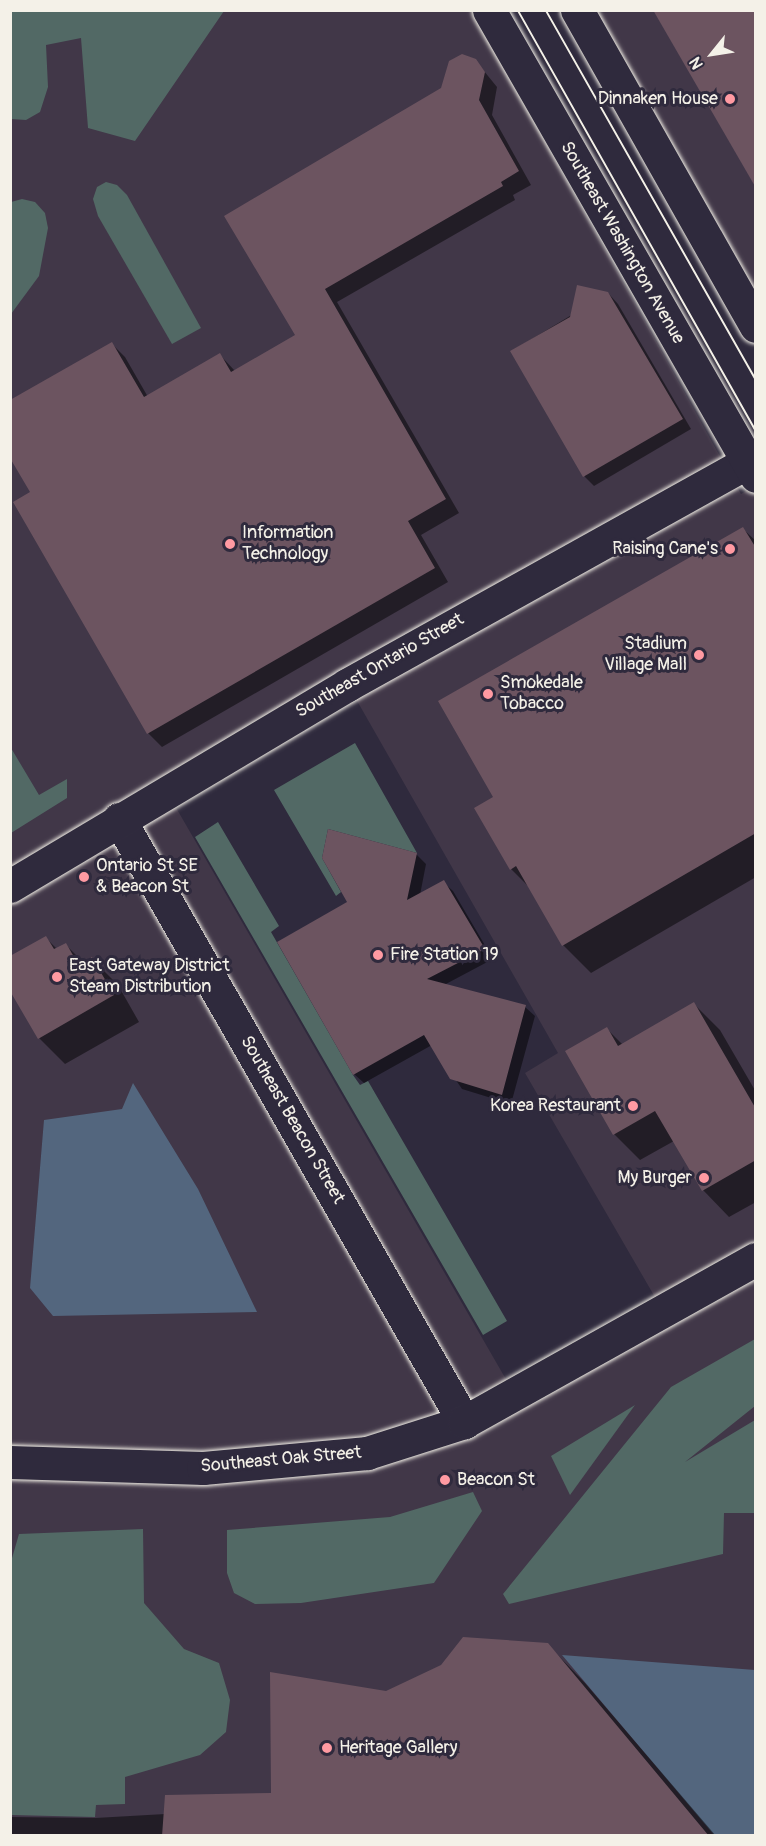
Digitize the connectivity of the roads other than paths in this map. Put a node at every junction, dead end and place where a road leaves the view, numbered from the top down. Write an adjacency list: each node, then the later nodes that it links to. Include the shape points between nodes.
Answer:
1 (489, 10): 4 (street, Southeast Washington Avenue)
2 (577, 10): 3 (street)
3 (756, 326)
4 (753, 465): 5 (street, Southeast Ontario Street, via 515,589)
5 (119, 819): 6 (street, Southeast Ontario Street); 8 (street, Southeast Beacon Street)
6 (10, 886)
7 (756, 1259): 8 (street, Southeast Oak Street)
8 (464, 1422): 9 (street, Southeast Oak Street, via 368,1453 202,1468)
9 (10, 1462)

